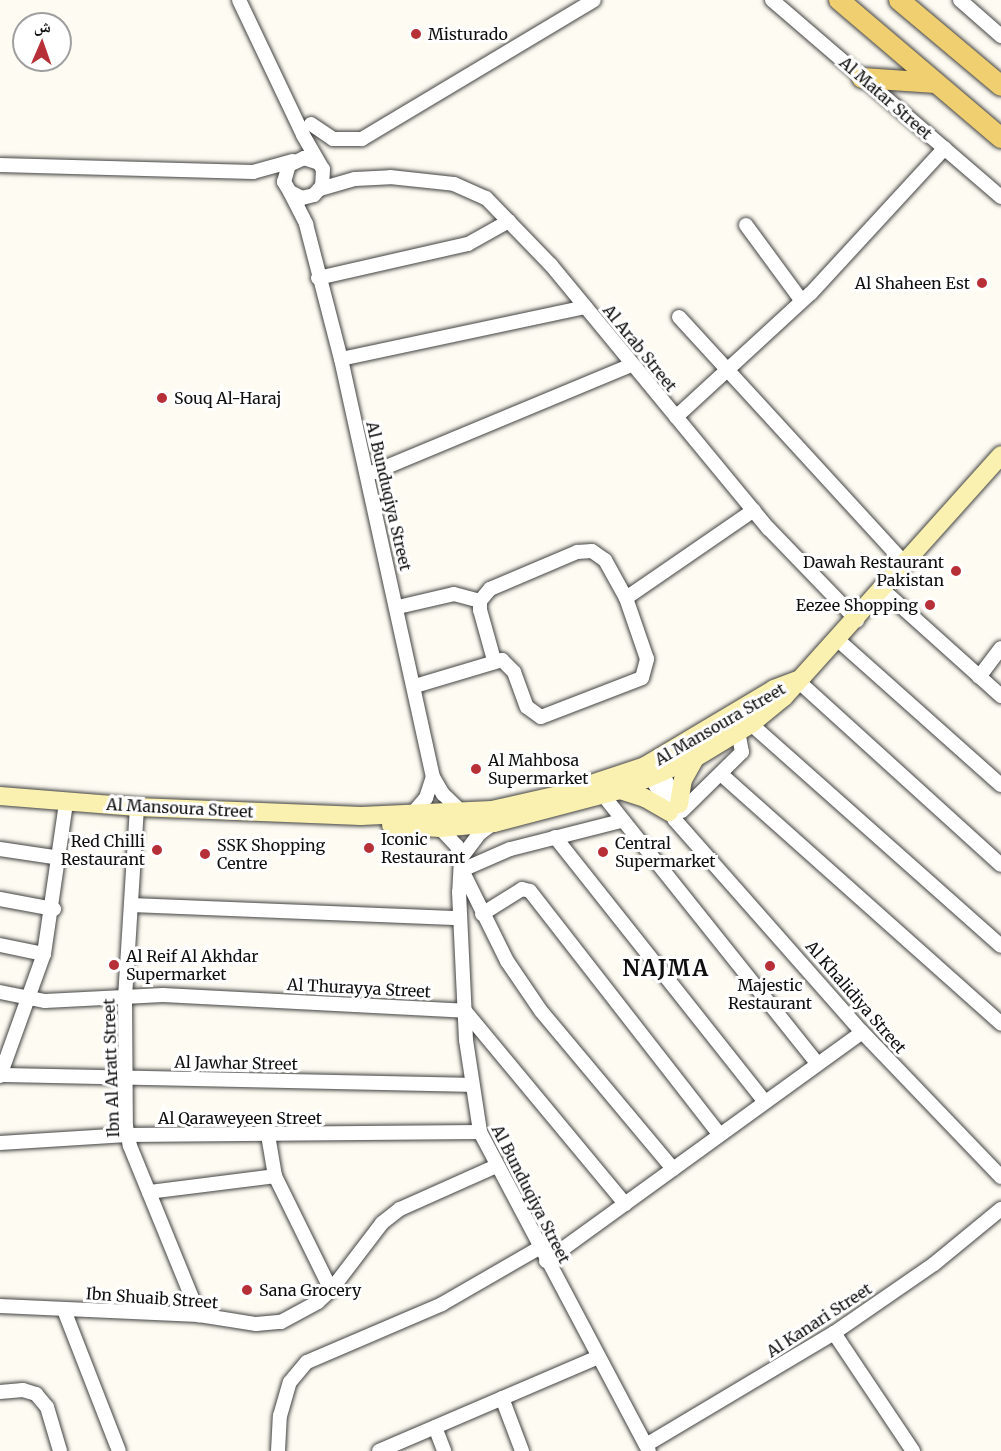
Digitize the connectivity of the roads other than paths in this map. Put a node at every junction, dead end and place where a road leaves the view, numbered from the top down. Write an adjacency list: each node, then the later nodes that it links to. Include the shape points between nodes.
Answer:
1 (239, 0): 11 (street)
2 (594, 0): 11 (street, via 362,139 333,140)
3 (771, 0): 8 (street, Al Matar Street)
4 (840, 0): 10 (main road)
5 (899, 0): 9 (main road)
6 (960, 0): 7 (street)
7 (1001, 36)
8 (862, 78): 10 (main road); 13 (street, Al Matar Street)
9 (996, 78)
10 (936, 82): 12 (main road)
11 (307, 130): 14 (street); 16 (street)
12 (1001, 138)
13 (945, 148): 21 (street, Al Matar Street); 26 (street)
14 (295, 160): 16 (street); 17 (street); 19 (street, via 285,170)
15 (0, 165): 17 (street)
16 (320, 166): 18 (street, Al Arab Street); 20 (street)
17 (253, 172): 19 (street)
18 (354, 178): 20 (street, Al Arab Street); 22 (street, Al Arab Street, via 390,177 454,184 486,198)
19 (287, 187): 20 (street, via 302,198); 23 (street, Al Bunduqiya Street)
20 (317, 192): 23 (street, Al Bunduqiya Street)
21 (1001, 197)
22 (509, 221): 25 (street, via 468,244); 27 (street, Al Arab Street)
23 (306, 224): 25 (street, Al Bunduqiya Street)
24 (746, 225): 26 (street)
25 (318, 278): 29 (street, Al Bunduqiya Street)
26 (801, 300): 31 (street)
27 (586, 307): 29 (street); 30 (street, Al Arab Street)
28 (679, 317): 31 (street)
29 (341, 359): 34 (street, Al Bunduqiya Street)
30 (631, 365): 32 (street, Al Arab Street); 34 (street)
31 (726, 372): 32 (street); 36 (street)
32 (676, 417): 35 (street, Al Arab Street)
33 (1001, 455): 36 (main road, Al Mansoura Street)
34 (367, 475): 40 (street, Al Bunduqiya Street)
35 (754, 510): 38 (street); 41 (street, Al Arab Street)
36 (906, 566): 37 (main road, Al Mansoura Street)
37 (883, 590): 41 (main road, Al Mansoura Street); 45 (street)
38 (626, 598): 39 (street, via 605,560 584,550 490,589); 44 (street, via 648,659 646,673 634,681 541,717 527,707 508,663)
39 (480, 601): 40 (street, via 454,594); 44 (street)
40 (398, 607): 47 (street, Al Bunduqiya Street)
41 (857, 620): 42 (main road, Al Mansoura Street)
42 (838, 640): 46 (main road, Al Mansoura Street); 54 (street)
43 (1001, 648): 45 (street)
44 (494, 660): 47 (street)
45 (979, 677): 48 (street)
46 (797, 680): 49 (main road, Al Mansoura Street, via 784,697); 51 (main road, Al Mansoura Street, via 774,689); 70 (street)
47 (415, 686): 53 (street, Al Bunduqiya Street)
48 (1001, 696)
49 (745, 728): 50 (main road, Al Mansoura Street); 52 (street, via 742,752); 77 (street)
50 (694, 758): 51 (main road, Al Mansoura Street); 59 (main road, via 683,780)
51 (654, 770): 55 (main road, Al Mansoura Street); 59 (street, Al Khalidiya Street); 61 (main road, Al Mansoura Street)
52 (722, 775): 59 (street); 83 (street)
53 (433, 777): 60 (street, via 424,802); 61 (street, Al Bunduqiya Street, via 442,794)
54 (1001, 785)
55 (612, 792): 59 (main road); 63 (street); 64 (main road, Al Mansoura Street)
56 (0, 796): 57 (main road, Al Mansoura Street)
57 (66, 802): 58 (main road, Al Mansoura Street); 68 (street)
58 (137, 807): 62 (main road, Al Mansoura Street); 72 (street, Ibn Al Aratt Street)
59 (677, 809): 84 (street, Al Khalidiya Street, via 692,834)
60 (412, 814): 61 (main road, Al Mansoura Street); 62 (main road, Al Mansoura Street)
61 (464, 814)
62 (361, 816): 65 (main road, Al Mansoura Street, via 375,823)
63 (621, 821): 66 (street); 85 (street)
64 (494, 823): 65 (main road, Al Mansoura Street); 69 (street, via 480,833)
65 (440, 828): 69 (street, via 457,846)
66 (555, 837): 69 (street); 89 (street)
67 (0, 849): 68 (street)
68 (60, 858): 73 (street)
69 (461, 864): 74 (street); 75 (street, Al Bunduqiya Street)
70 (1001, 865)
71 (0, 899): 73 (street)
72 (130, 905): 75 (street); 80 (street, Ibn Al Aratt Street)
73 (54, 909): 78 (street)
74 (482, 914): 93 (street, via 527,889); 96 (street, via 541,1011)
75 (460, 918): 82 (street, Al Bunduqiya Street)
76 (0, 945): 78 (street)
77 (1001, 946)
78 (45, 954): 81 (street)
79 (0, 992): 81 (street, Al Thurayya Street)
80 (125, 998): 81 (street, Al Thurayya Street); 82 (street, Al Thurayya Street, via 162,995); 87 (street, Ibn Al Aratt Street)
81 (31, 999): 86 (street)
82 (465, 1011): 88 (street, Al Bunduqiya Street); 100 (street)
83 (1001, 1023)
84 (862, 1032): 85 (street); 98 (street, Al Khalidiya Street)
85 (818, 1064): 89 (street)
86 (0, 1075): 87 (street, Al Jawhar Street)
87 (125, 1078): 88 (street, Al Jawhar Street); 91 (street, Ibn Al Aratt Street)
88 (470, 1085): 90 (street, Al Bunduqiya Street)
89 (765, 1102): 93 (street)
90 (480, 1132): 92 (street, Al Qaraweyeen Street); 95 (street, Al Bunduqiya Street)
91 (128, 1135): 92 (street, Al Qaraweyeen Street); 94 (street, Al Qaraweyeen Street); 99 (street, Ibn Al Aratt Street)
92 (268, 1135): 97 (street)
93 (720, 1135): 96 (street)
94 (0, 1143)
95 (496, 1166): 102 (street, Al Bunduqiya Street); 104 (street, Ibn Shuaib Street, via 400,1209 382,1223)
96 (673, 1169): 100 (street)
97 (275, 1176): 99 (street); 104 (street)
98 (1001, 1177)
99 (149, 1192): 107 (street, Ibn Al Aratt Street)
100 (625, 1204): 103 (street)
101 (1001, 1209): 108 (street, Al Kanari Street, via 934,1264)
102 (539, 1248): 103 (street, Al Bunduqiya Street); 116 (street, via 442,1304 307,1362 290,1382 280,1416)
103 (546, 1261): 109 (street, Al Bunduqiya Street)
104 (331, 1290): 107 (street, Ibn Shuaib Street, via 318,1302 269,1324)
105 (0, 1306): 106 (street, Ibn Shuaib Street)
106 (64, 1310): 107 (street, Ibn Shuaib Street); 115 (street)
107 (199, 1315)
108 (834, 1333): 113 (street, Al Kanari Street); 120 (street)
109 (598, 1357): 111 (street); 113 (street, Al Bunduqiya Street)
110 (0, 1392): 114 (street, via 23,1390 36,1394 47,1407)
111 (502, 1398): 112 (street); 119 (street)
112 (435, 1427): 117 (street); 118 (street)
113 (648, 1448)
114 (60, 1451)
115 (118, 1451)
116 (278, 1451)
117 (379, 1451)
118 (444, 1451)
119 (522, 1451)
120 (913, 1451)

